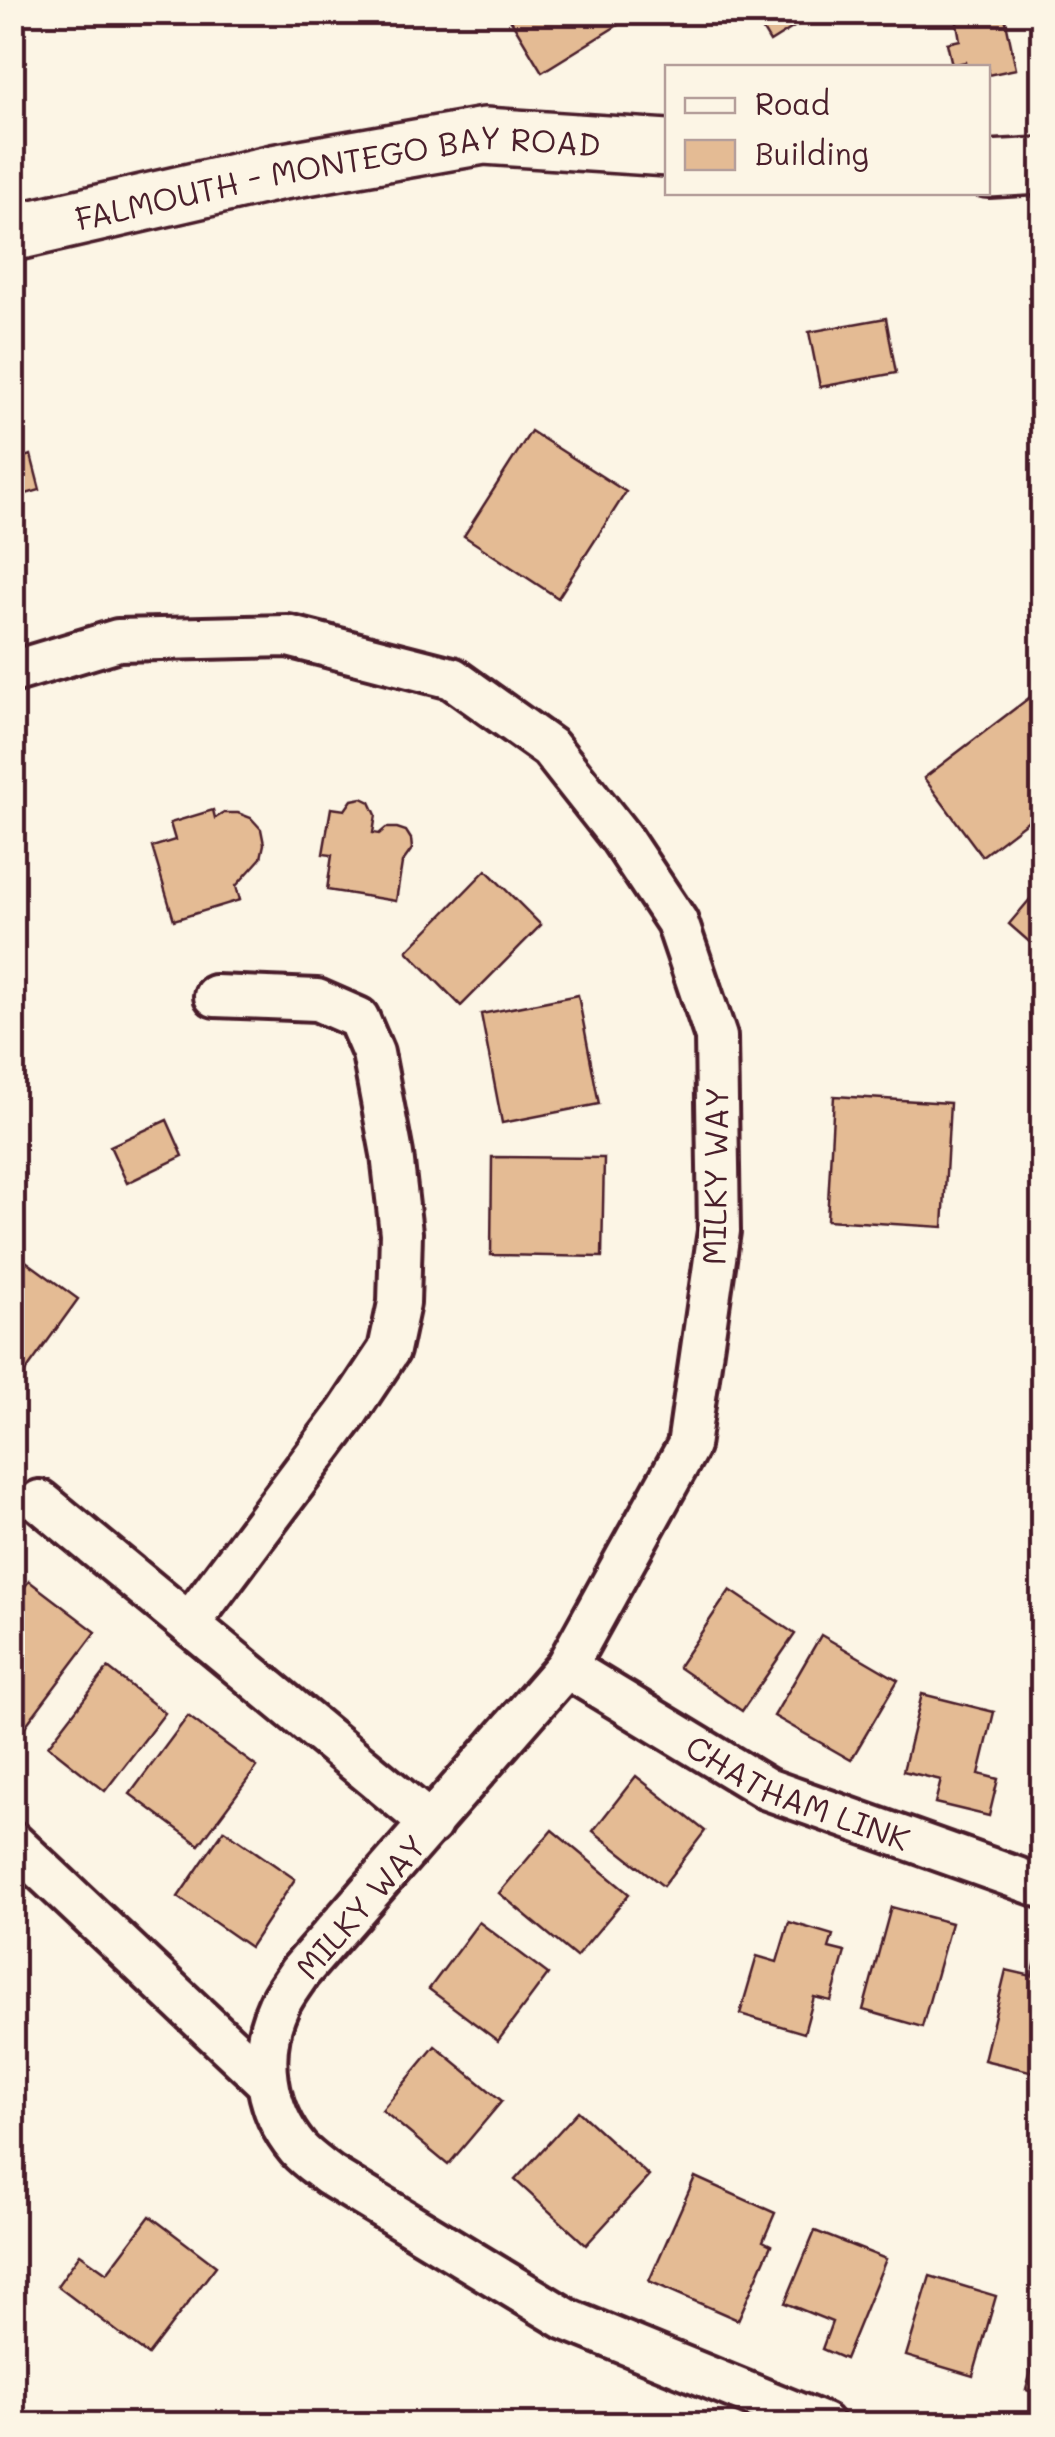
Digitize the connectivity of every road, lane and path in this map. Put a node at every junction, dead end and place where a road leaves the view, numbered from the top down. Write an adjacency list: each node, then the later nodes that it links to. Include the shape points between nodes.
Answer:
1 (665, 148): 4 (main road, FALMOUTH - MONTEGO BAY ROAD, via 484,136 278,172)
2 (1042, 166): 3 (main road)
3 (990, 169)
4 (12, 233)
5 (12, 672): 9 (street, MILKY WAY, via 118,640 288,636 452,678 550,748 677,922 716,1037 719,1230 691,1426 688,1446)
6 (215, 996): 8 (street, via 318,1000 358,1018 374,1054 392,1154 401,1233 399,1303 389,1350)
7 (40, 1500): 8 (street)
8 (189, 1624): 10 (street)
9 (566, 1667): 10 (street, MILKY WAY); 12 (street, CHATHAM LINK, via 766,1789)
10 (431, 1824): 13 (street, MILKY WAY, via 299,1973 266,2042)
11 (12, 1842): 13 (street, MILKY WAY)
12 (1042, 1887)
13 (266, 2081): 14 (street, MILKY WAY, via 288,2134 329,2175 566,2319)
14 (823, 2424)

